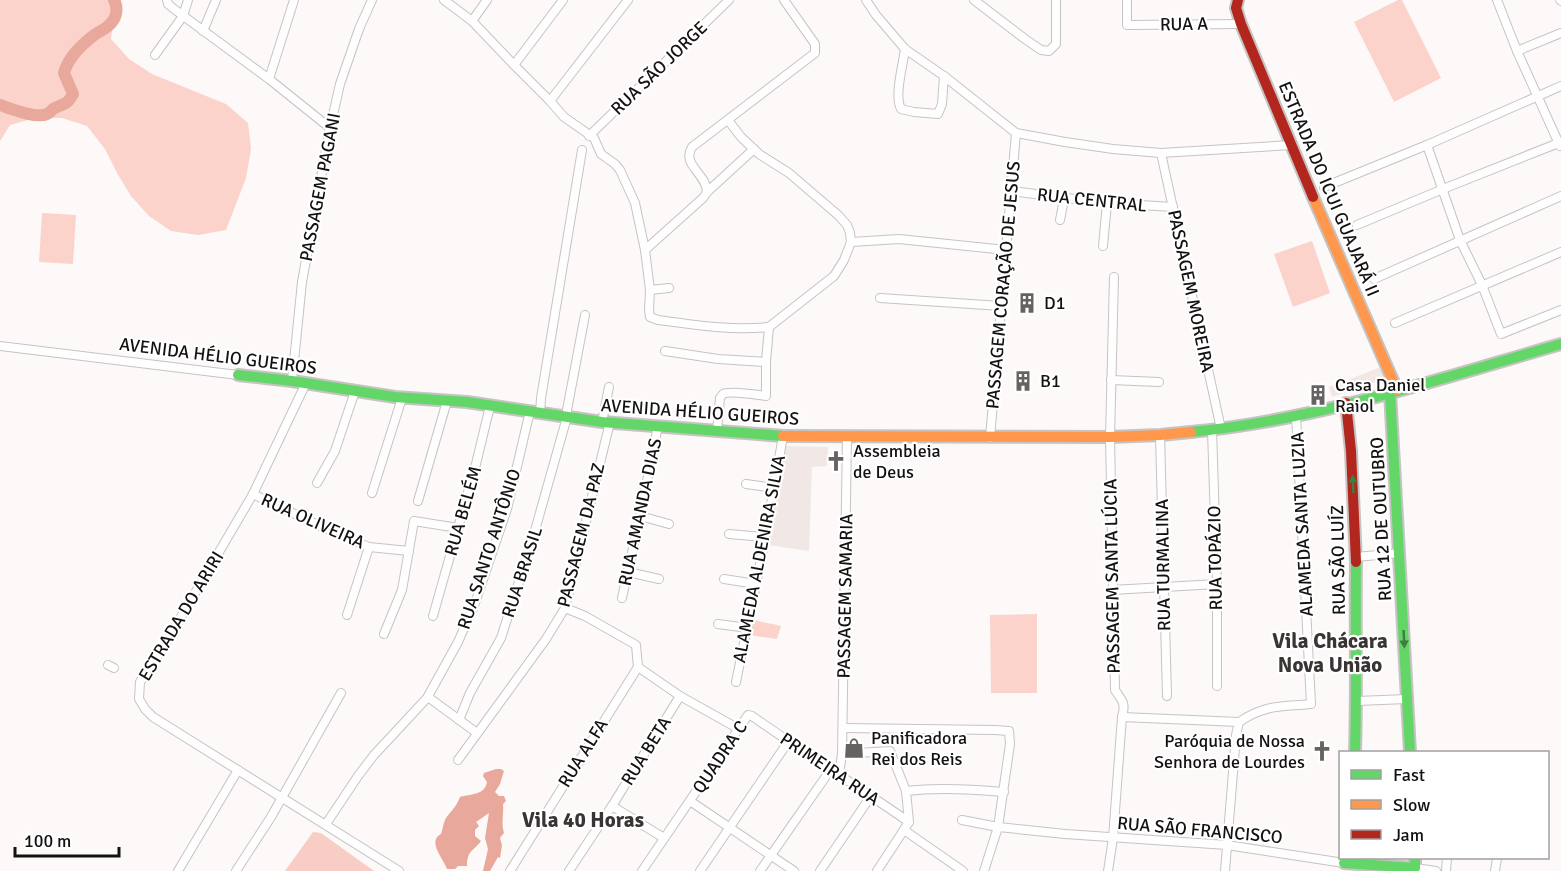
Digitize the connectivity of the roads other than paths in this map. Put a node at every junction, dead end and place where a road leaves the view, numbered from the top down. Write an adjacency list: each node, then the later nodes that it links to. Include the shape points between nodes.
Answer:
1 (167, 0): 19 (street)
2 (188, 0): 19 (street)
3 (216, 0): 22 (street)
4 (294, 0): 29 (street)
5 (372, 0): 34 (street, PASSAGEM PAGANI, via 340,84)
6 (444, 0): 20 (street)
7 (487, 0): 20 (street)
8 (562, 0): 27 (street)
9 (628, 0): 32 (street)
10 (729, 0): 36 (street, RUA SÃO JORGE)
11 (784, 0): 33 (street, via 814,44 815,53)
12 (866, 0): 24 (street)
13 (974, 0): 18 (street, via 1041,50 1048,51 1056,44)
14 (1048, 0): 18 (street)
15 (1127, 0): 21 (street, RUA A, via 1127,25)
16 (1497, 0): 25 (street)
17 (1235, 3): 21 (main road, ESTRADA DO ICUI GUAJARÁ II)
18 (1056, 4)
19 (183, 16): 22 (street); 26 (street)
20 (472, 21): 27 (street)
21 (1241, 24): 38 (main road, ESTRADA DO ICUI GUAJARÁ II)
22 (203, 31): 29 (street)
23 (1561, 33): 25 (street)
24 (905, 49): 28 (street); 28 (street, via 899,91 901,109 938,114)
25 (1517, 51): 31 (street)
26 (155, 55)
27 (514, 65): 32 (street)
28 (944, 76): 35 (street)
29 (269, 79): 34 (street)
30 (1561, 86): 31 (street)
31 (1537, 95): 37 (street); 39 (street)
32 (550, 101): 36 (street)
33 (728, 120): 40 (street); 46 (street, via 689,152 689,160 706,183)
34 (330, 128): 76 (street, PASSAGEM PAGANI, via 302,282)
35 (1016, 133): 42 (street); 45 (street, PASSAGEM CORAÇÃO DE JESUS)
36 (589, 136): 56 (street, via 625,180 635,203)
37 (1560, 144): 44 (street)
38 (1292, 145): 42 (street); 81 (main road, ESTRADA DO ICUI GUAJARÁ II)
39 (1427, 145): 43 (street); 44 (street)
40 (754, 149): 46 (street); 54 (street, via 838,215 847,225)
41 (582, 150): 86 (street, RUA SANTO ANTÔNIO)
42 (1161, 153): 50 (street, PASSAGEM MOREIRA)
43 (1324, 187)
44 (1443, 189): 52 (street); 53 (street)
45 (1011, 191): 48 (street, RUA CENTRAL); 57 (street, PASSAGEM CORAÇÃO DE JESUS)
46 (707, 192): 56 (street)
47 (1561, 196): 53 (street)
48 (1064, 198): 49 (street, RUA CENTRAL); 51 (street)
49 (1107, 203): 50 (street, RUA CENTRAL); 55 (street)
50 (1173, 207): 91 (street, PASSAGEM MOREIRA)
51 (1060, 220)
52 (1357, 225)
53 (1460, 240): 60 (street); 61 (street)
54 (851, 242): 57 (street, via 899,239); 69 (street, via 834,276)
55 (1103, 246)
56 (645, 250): 63 (street)
57 (1006, 250): 65 (street, PASSAGEM CORAÇÃO DE JESUS)
58 (1561, 252): 61 (street)
59 (1114, 276): 75 (street, PASSAGEM SANTA LÚCIA)
60 (1374, 279)
61 (1482, 285): 66 (street, via 1501,334); 68 (street)
62 (669, 288): 63 (street)
63 (650, 290): 69 (street, via 649,314 655,319 748,329)
64 (880, 298): 65 (street)
65 (1001, 306): 97 (street, PASSAGEM CORAÇÃO DE JESUS)
66 (1561, 310)
67 (585, 315): 88 (street, RUA BRASIL)
68 (1395, 322)
69 (769, 327): 73 (street)
70 (1561, 344): 81 (main road, AVENIDA HÉLIO GUEIROS)
71 (0, 346): 74 (street, AVENIDA HÉLIO GUEIROS)
72 (665, 351): 73 (street)
73 (766, 362): 92 (street, via 766,396 723,394)
74 (238, 375): 76 (main road, AVENIDA HÉLIO GUEIROS)
75 (1111, 380): 77 (street); 96 (street, PASSAGEM SANTA LÚCIA)
76 (292, 381): 78 (main road, AVENIDA HÉLIO GUEIROS)
77 (1159, 382)
78 (306, 383): 80 (main road, AVENIDA HÉLIO GUEIROS); 102 (street, ESTRADA DO ARIRI)
79 (609, 387): 89 (street, PASSAGEM DA PAZ)
80 (355, 391): 82 (main road, AVENIDA HÉLIO GUEIROS); 98 (street, via 335,451)
81 (1394, 391): 84 (main road, AVENIDA HÉLIO GUEIROS); 111 (main road, RUA 12 DE OUTUBRO)
82 (402, 398): 83 (main road, AVENIDA HÉLIO GUEIROS); 101 (street)
83 (447, 401): 85 (main road, AVENIDA HÉLIO GUEIROS); 103 (street)
84 (1346, 404): 87 (main road, AVENIDA HÉLIO GUEIROS); 112 (main road, RUA SÃO LUÍZ, one-way to 84)
85 (490, 406): 86 (main road, AVENIDA HÉLIO GUEIROS); 106 (street, RUA BELÉM)
86 (535, 412): 88 (main road, AVENIDA HÉLIO GUEIROS); 133 (street, RUA SANTO ANTÔNIO, via 474,606)
87 (1296, 416): 91 (main road, AVENIDA HÉLIO GUEIROS); 139 (street, ALAMEDA SANTA LUZIA, via 1311,704 1260,710)
88 (567, 417): 89 (main road, AVENIDA HÉLIO GUEIROS); 138 (street, RUA BRASIL, via 501,638)
89 (606, 422): 90 (main road, AVENIDA HÉLIO GUEIROS); 121 (street, PASSAGEM DA PAZ)
90 (658, 426): 92 (main road, AVENIDA HÉLIO GUEIROS); 104 (street, RUA AMANDA DIAS)
91 (1216, 430): 93 (main road, AVENIDA HÉLIO GUEIROS); 117 (street, RUA TOPÁZIO)
92 (717, 431): 94 (main road, AVENIDA HÉLIO GUEIROS)
93 (1160, 435): 96 (main road, AVENIDA HÉLIO GUEIROS); 118 (street, RUA TURMALINA)
94 (783, 436): 95 (main road, AVENIDA HÉLIO GUEIROS); 100 (street, ALAMEDA ALDENIRA SILVA)
95 (848, 437): 97 (main road, AVENIDA HÉLIO GUEIROS); 140 (street, PASSAGEM SAMARIA)
96 (1110, 437): 97 (main road, AVENIDA HÉLIO GUEIROS); 119 (street, PASSAGEM SANTA LÚCIA)
97 (990, 438)
98 (317, 483)
99 (746, 484): 100 (street)
100 (774, 489): 108 (street, ALAMEDA ALDENIRA SILVA)
101 (372, 493)
102 (253, 494): 109 (street, RUA OLIVEIRA); 149 (street, ESTRADA DO ARIRI, via 138,691 141,704 153,717)
103 (418, 501)
104 (640, 516): 105 (street); 113 (street, RUA AMANDA DIAS)
105 (669, 524)
106 (458, 528): 110 (street, via 414,521); 123 (street, RUA BELÉM)
107 (729, 534): 108 (street)
108 (764, 537): 116 (street, ALAMEDA ALDENIRA SILVA)
109 (369, 547): 110 (street, RUA OLIVEIRA); 122 (street)
110 (408, 551): 126 (street, via 402,590)
111 (1400, 553): 112 (street); 134 (main road, RUA 12 DE OUTUBRO, one-way to 134)
112 (1356, 557): 135 (main road, RUA SÃO LUÍZ)
113 (628, 572): 114 (street); 120 (street, RUA AMANDA DIAS)
114 (659, 579)
115 (724, 579): 116 (street)
116 (756, 584): 125 (street, ALAMEDA ALDENIRA SILVA)
117 (1217, 584): 118 (street); 129 (street, RUA TOPÁZIO)
118 (1164, 586): 119 (street); 132 (street, RUA TURMALINA)
119 (1112, 590): 137 (street, PASSAGEM SANTA LÚCIA, via 1115,690 1124,703)
120 (622, 598)
121 (565, 608): 127 (street, via 636,645); 142 (street, PASSAGEM DA PAZ)
122 (347, 615)
123 (433, 616)
124 (718, 624): 125 (street)
125 (748, 628): 128 (street, ALAMEDA ALDENIRA SILVA)
126 (384, 634)
127 (638, 667): 131 (street, RUA BETA); 172 (street, RUA ALFA)
128 (736, 682)
129 (1217, 686)
130 (341, 693): 154 (street)
131 (680, 696): 141 (street, RUA BETA); 156 (street, RUA BETA)
132 (1167, 696)
133 (428, 697): 138 (street); 159 (street, RUA SANTO ANTÔNIO, via 374,755)
134 (1407, 699): 135 (street); 145 (main road, RUA 12 DE OUTUBRO)
135 (1357, 701): 144 (main road, RUA SÃO LUÍZ)
136 (752, 716): 141 (street, QUADRA C); 143 (street, PRIMEIRA RUA)
137 (1122, 717): 139 (street); 164 (street, PASSAGEM SANTA LÚCIA)
138 (459, 720): 142 (street)
139 (1239, 722): 165 (street)
140 (843, 728): 146 (street, PASSAGEM SAMARIA); 152 (street, via 1009,731)
141 (739, 729): 155 (street, QUADRA C)
142 (477, 733): 147 (street, PASSAGEM DA PAZ)
143 (788, 742): 148 (street, PRIMEIRA RUA); 161 (street)
144 (1355, 751)
145 (1410, 751)
146 (843, 754): 150 (street, PASSAGEM SAMARIA); 151 (street, via 890,751)
147 (458, 760)
148 (831, 768): 150 (street, PRIMEIRA RUA); 166 (street)
149 (238, 770): 154 (street, ESTRADA DO ARIRI); 169 (street)
150 (839, 774): 153 (street, PRIMEIRA RUA)
151 (906, 791): 152 (street, via 959,788); 158 (street)
152 (1004, 792): 160 (street)
153 (871, 796): 158 (street, PRIMEIRA RUA); 178 (street)
154 (281, 798): 159 (street, ESTRADA DO ARIRI); 170 (street)
155 (690, 801): 161 (street); 163 (street, QUADRA C)
156 (612, 806): 163 (street, RUA BETA); 173 (street, RUA BETA)
157 (962, 820): 160 (street, RUA SÃO FRANCISCO)
158 (909, 822): 162 (street)
159 (326, 824): 171 (street, ESTRADA DO ARIRI)
160 (998, 827): 164 (street, RUA SÃO FRANCISCO); 181 (street)
161 (730, 828): 166 (street); 175 (street)
162 (904, 831): 179 (street); 180 (street)
163 (664, 838): 174 (street, QUADRA C)
164 (1113, 838): 165 (street, RUA SÃO FRANCISCO); 182 (street, PASSAGEM SANTA LÚCIA)
165 (1227, 845): 168 (street, RUA SÃO FRANCISCO); 183 (street)
166 (771, 856): 176 (street); 177 (street)
167 (1415, 863): 168 (main road, RUA SÃO FRANCISCO); 184 (street, RUA SÃO FRANCISCO)
168 (1344, 864)
169 (178, 871)
170 (236, 871)
171 (399, 871)
172 (510, 871)
173 (569, 871)
174 (642, 871)
175 (700, 871)
176 (760, 871)
177 (794, 871)
178 (820, 871)
179 (876, 871)
180 (963, 871)
181 (984, 871)
182 (1108, 871)
183 (1225, 871)
184 (1436, 871)

